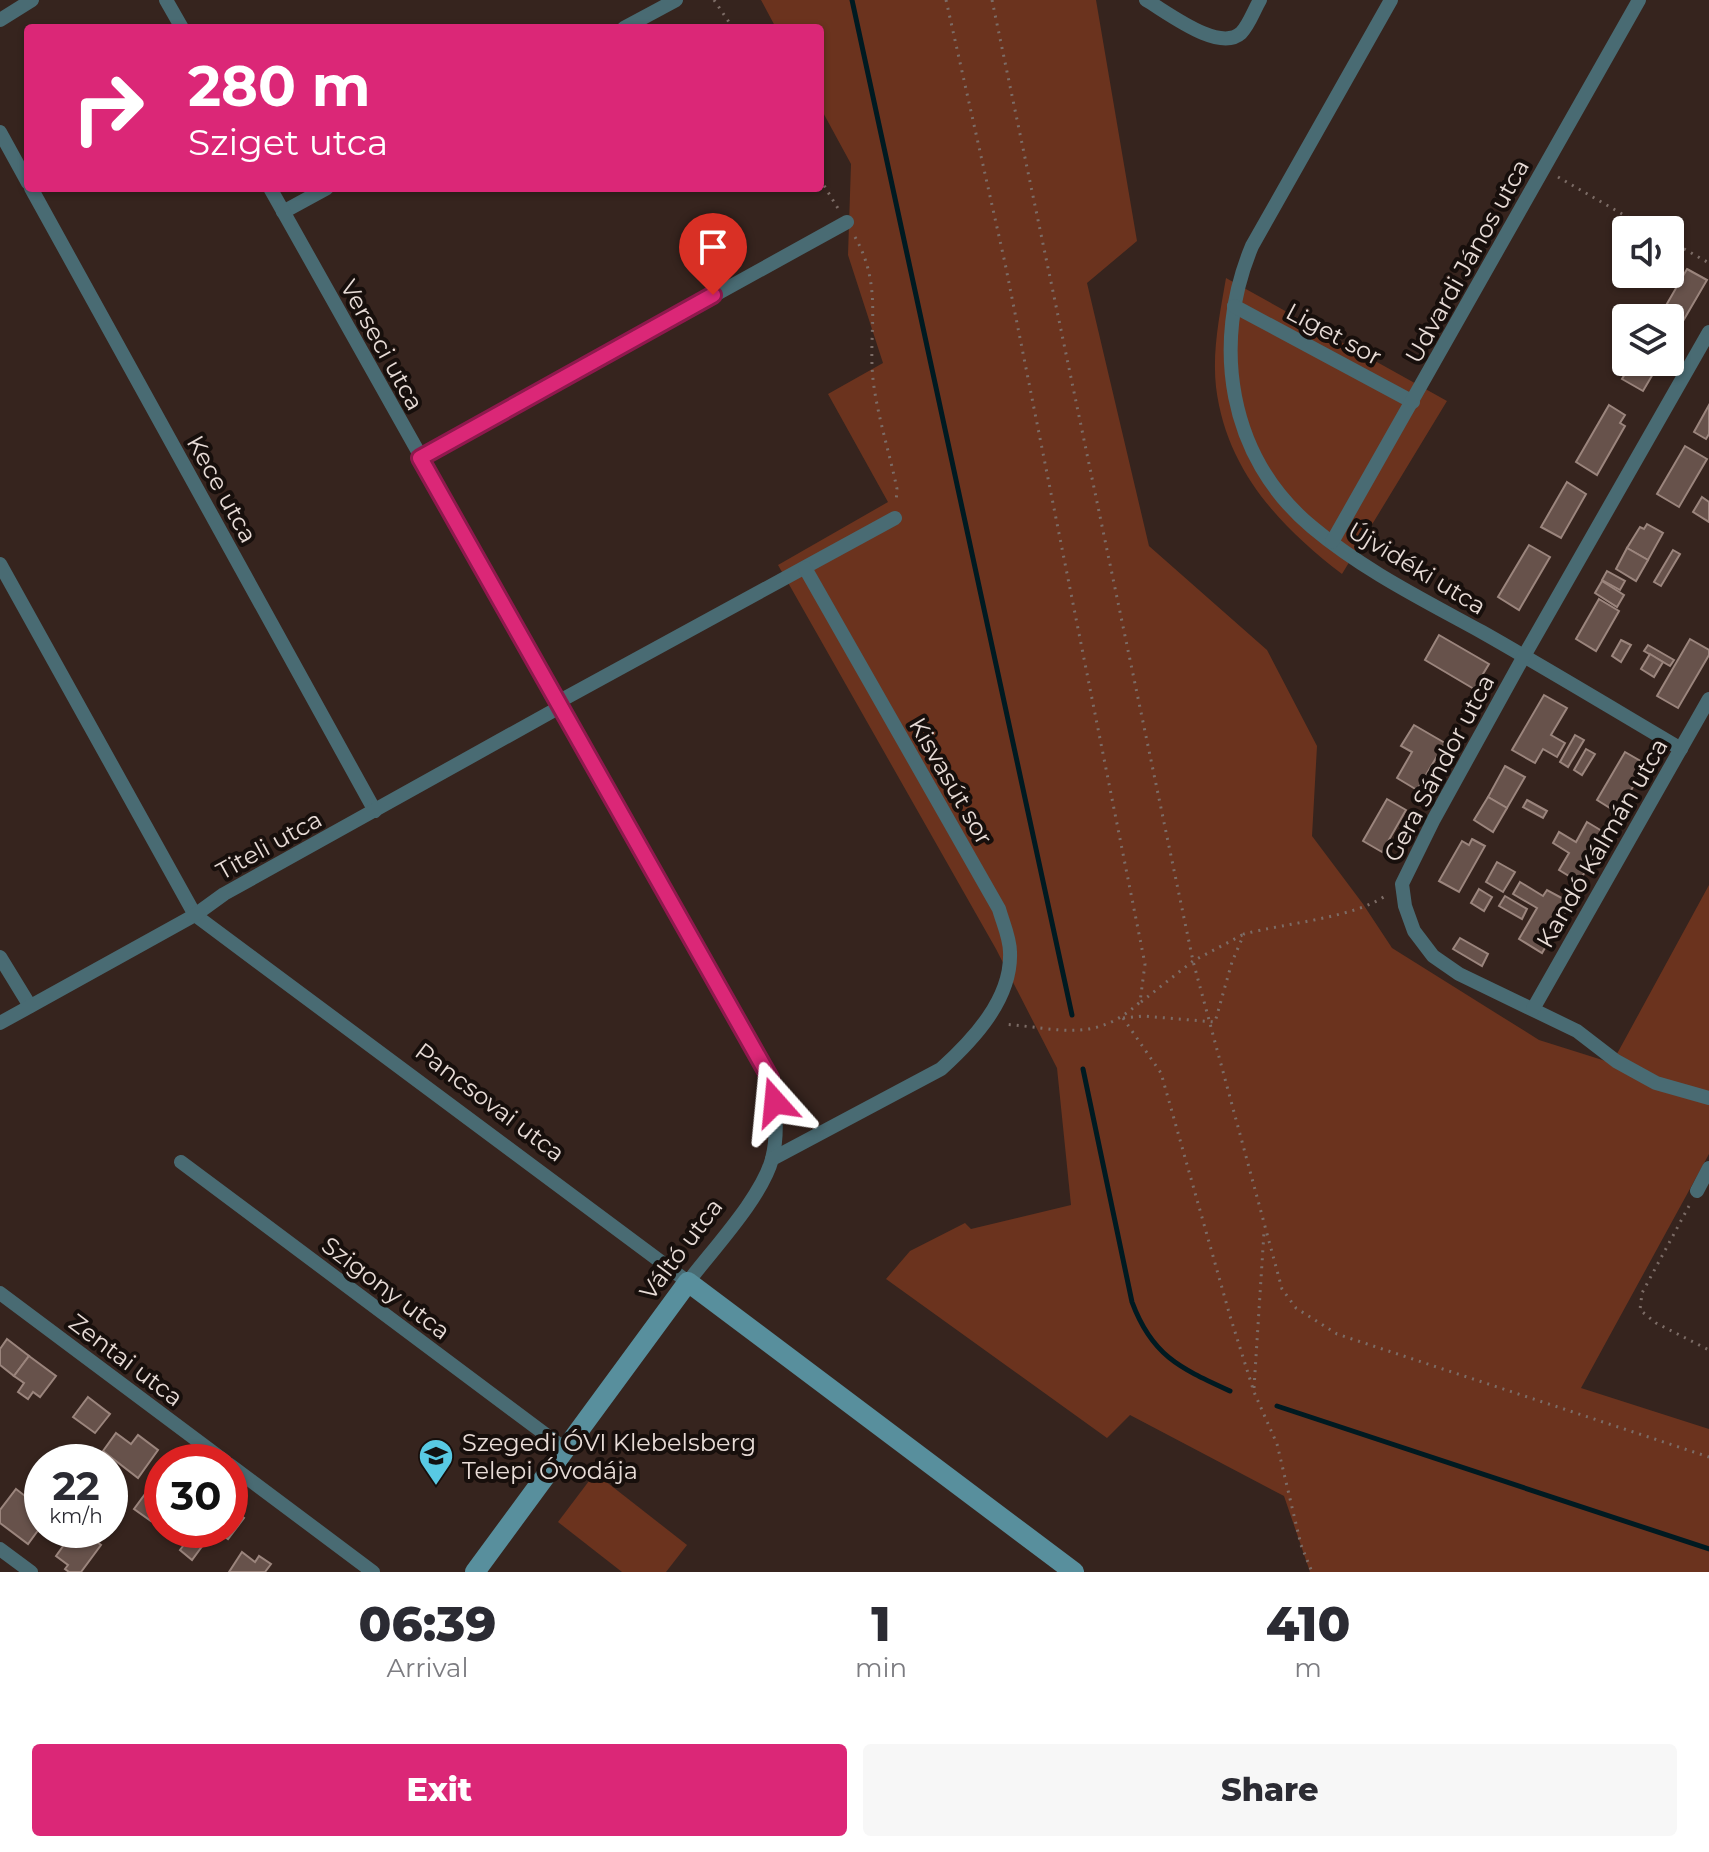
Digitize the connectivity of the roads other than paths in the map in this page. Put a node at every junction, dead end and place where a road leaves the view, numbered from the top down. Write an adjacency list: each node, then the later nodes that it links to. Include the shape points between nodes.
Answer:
1 (32, 0): 8 (street)
2 (166, 0): 9 (street)
3 (676, 0): 10 (street)
4 (1146, 0): 5 (street, via 1210,37 1231,39 1242,32)
5 (1260, 0)
6 (1391, 0): 18 (street, Újvidéki utca, via 1252,246)
7 (1639, 0): 20 (street, Udvardi János utca)
8 (0, 20)
9 (180, 24)
10 (631, 24)
11 (0, 132): 12 (street, Kece utca)
12 (24, 177)
13 (32, 192): 30 (street, Kece utca)
14 (272, 192): 16 (street, Verseci utca)
15 (320, 192): 16 (street)
16 (283, 212): 21 (street, Verseci utca)
17 (847, 222): 21 (street)
18 (1234, 306): 20 (street, Liget sor); 23 (street, Újvidéki utca, via 1230,371 1245,436 1280,496)
19 (1709, 332): 26 (street, Gera Sándor utca)
20 (1413, 402): 23 (street, Udvardi János utca)
21 (420, 458): 28 (street, Verseci utca)
22 (895, 518): 25 (street, Titeli utca)
23 (1332, 542): 26 (street, Újvidéki utca, via 1363,566)
24 (0, 564): 31 (street, Pancsovai utca)
25 (805, 568): 28 (street, Titeli utca); 37 (street, Kisvasút sor, via 999,909 1010,949 1009,973 983,1023 941,1069)
26 (1524, 656): 29 (street, Újvidéki utca); 34 (street, Gera Sándor utca, via 1402,884 1414,931 1433,956)
27 (1709, 699): 29 (street, Kandó Kálmán utca)
28 (559, 705): 30 (street, Titeli utca); 37 (street, Verseci utca, via 770,1078 776,1131)
29 (1681, 749): 34 (street, Kandó Kálmán utca)
30 (375, 811): 31 (street, Titeli utca)
31 (195, 915): 33 (street, Titeli utca); 41 (street, Pancsovai utca)
32 (0, 957): 33 (street)
33 (30, 1006): 35 (street, Titeli utca)
34 (1533, 1009): 36 (street, Gera Sándor utca, via 1656,1083)
35 (0, 1023)
36 (1709, 1098)
37 (772, 1159): 41 (street, Váltó utca, via 760,1187)
38 (181, 1162): 44 (street, Szigony utca)
39 (1709, 1168): 40 (street)
40 (1697, 1191)
41 (688, 1282): 44 (street, Váltó utca); 50 (street, Pancsovai utca)
42 (0, 1293): 43 (street, Zentai utca)
43 (201, 1444)
44 (565, 1449): 49 (street, Váltó utca)
45 (248, 1479): 48 (street, Zentai utca)
46 (0, 1549): 47 (street)
47 (31, 1572)
48 (373, 1572)
49 (475, 1572)
50 (1074, 1572)

